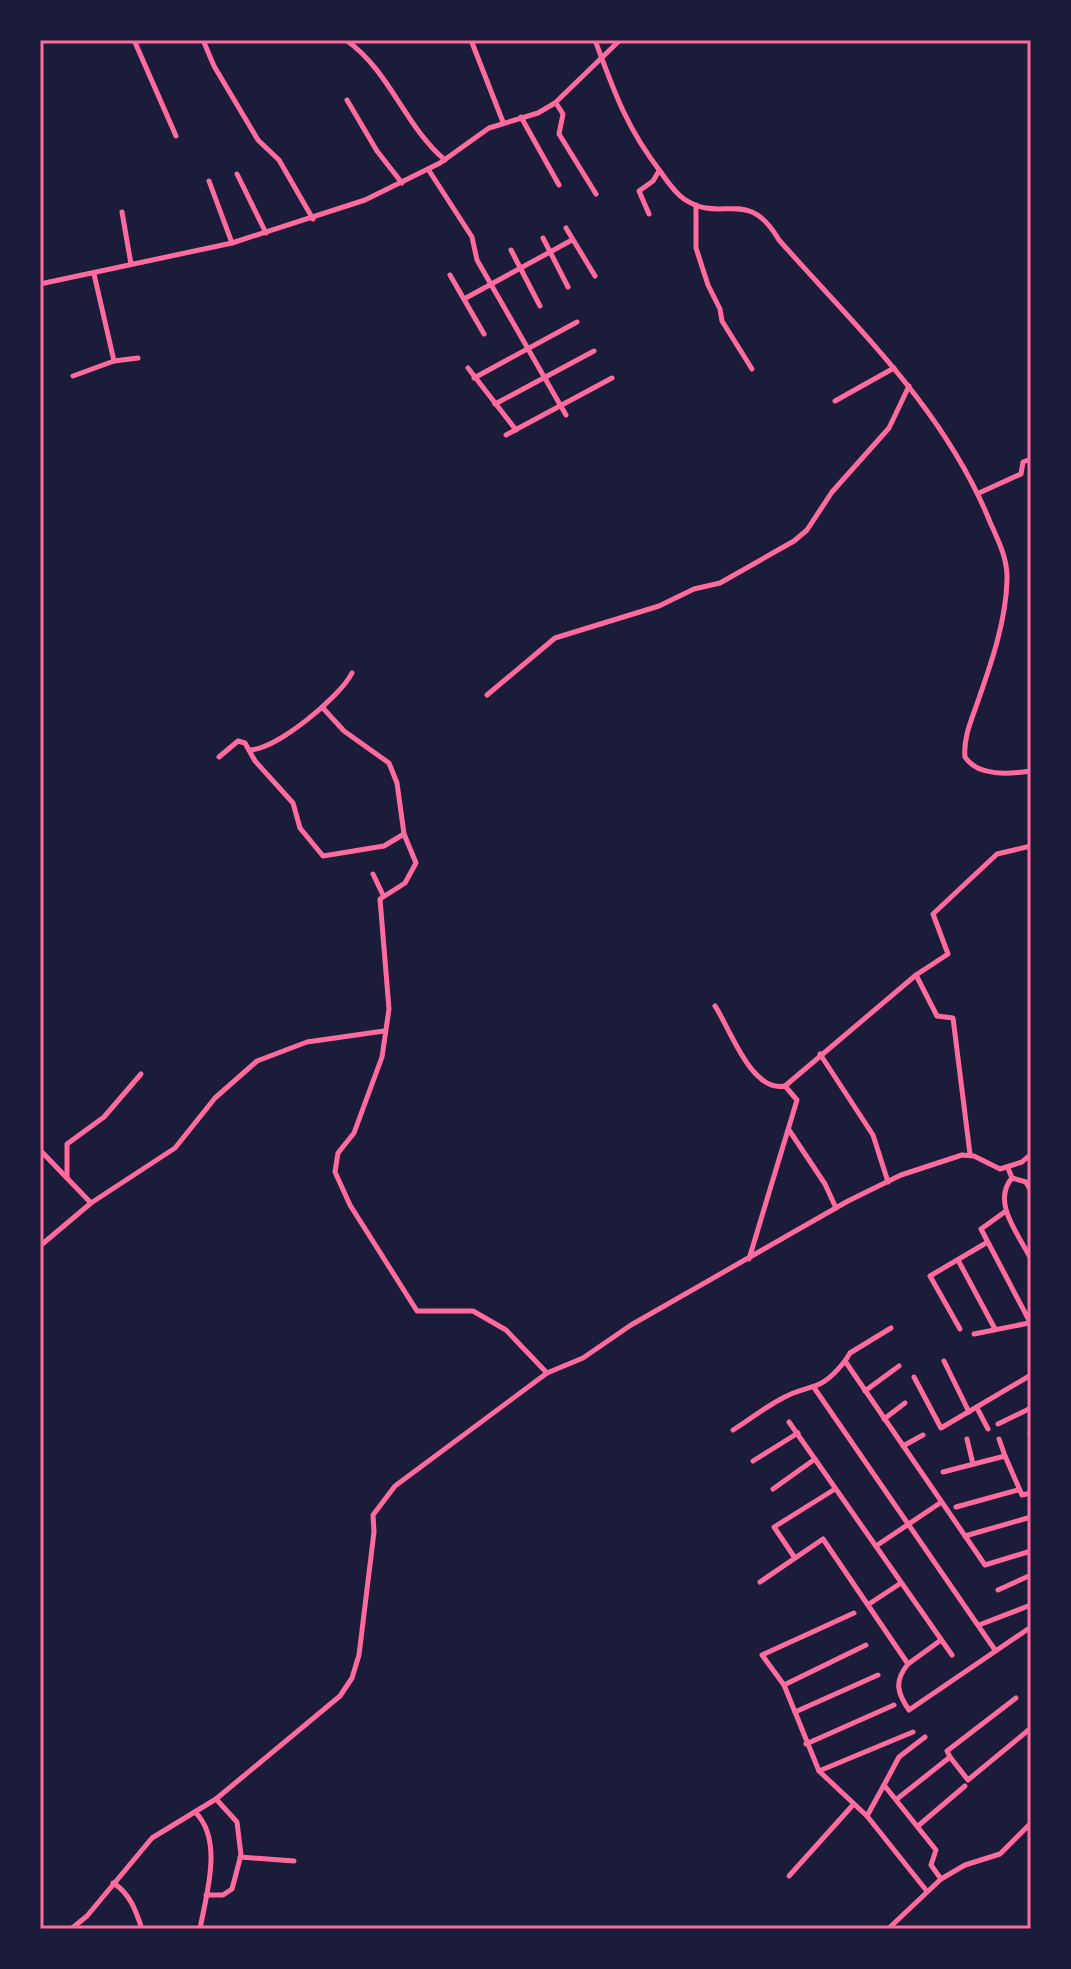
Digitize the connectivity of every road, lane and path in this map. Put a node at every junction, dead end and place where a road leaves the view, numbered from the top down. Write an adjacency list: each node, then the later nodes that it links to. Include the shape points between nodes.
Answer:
1 (134, 40): 12 (street)
2 (203, 40): 24 (street, via 258,140 279,160)
3 (346, 40): 13 (street, via 364,54 412,127)
4 (471, 40): 11 (street)
5 (595, 40): 7 (street)
6 (620, 40): 7 (street)
7 (597, 61): 9 (street); 16 (street)
8 (347, 100): 18 (street)
9 (556, 103): 10 (street); 20 (street, via 563,114 559,132)
10 (521, 117): 11 (street); 19 (street)
11 (503, 122): 13 (street)
12 (176, 136)
13 (445, 160): 14 (street)
14 (428, 169): 18 (street); 38 (street, via 472,237 477,260)
15 (237, 174): 26 (street)
16 (657, 175): 21 (street); 23 (street, via 639,190)
17 (209, 181): 29 (street)
18 (402, 183): 24 (street)
19 (559, 185)
20 (596, 194)
21 (696, 205): 49 (street, via 763,216); 50 (street, via 696,248 708,285 722,321)
22 (122, 212): 32 (street)
23 (649, 214)
24 (313, 219): 26 (street)
25 (566, 228): 28 (street)
26 (266, 233): 29 (street)
27 (543, 238): 31 (street)
28 (572, 240): 31 (street); 36 (street)
29 (232, 243): 32 (street)
30 (511, 250): 33 (street)
31 (550, 251): 33 (street); 39 (street)
32 (131, 264): 34 (street)
33 (521, 268): 38 (street); 41 (street)
34 (94, 274): 37 (street); 47 (street)
35 (450, 275): 40 (street)
36 (595, 276)
37 (40, 284)
38 (493, 284): 40 (street); 44 (street)
39 (568, 287)
40 (464, 299): 43 (street)
41 (540, 306)
42 (577, 322): 44 (street)
43 (484, 334)
44 (529, 348): 52 (street); 53 (street)
45 (594, 351): 52 (street)
46 (138, 358): 47 (street)
47 (114, 361): 51 (street)
48 (468, 368): 53 (street)
49 (894, 368): 55 (street); 56 (street)
50 (752, 369)
51 (73, 376)
52 (545, 377): 57 (street); 58 (street)
53 (474, 378): 57 (street)
54 (612, 378): 58 (street)
55 (909, 386): 63 (street); 65 (street, via 889,428 794,541 725,581 555,638)
56 (835, 401)
57 (495, 404): 60 (street)
58 (561, 405): 59 (street); 60 (street)
59 (566, 415)
60 (516, 430): 61 (street)
61 (506, 435)
62 (1031, 459): 63 (street, via 1022,463 1021,474)
63 (979, 493): 69 (street, via 1008,578 965,757 971,766 987,771)
64 (352, 673): 66 (street, via 343,690)
65 (487, 695)
66 (322, 707): 67 (street, via 265,748); 70 (street, via 342,729 389,763)
67 (250, 750): 68 (street, via 238,741); 70 (street, via 293,803 300,828 323,856 384,846)
68 (219, 757)
69 (1031, 771)
70 (404, 834): 73 (street, via 416,869 405,883)
71 (1031, 846): 74 (street, via 997,854 933,913 948,954)
72 (373, 874): 73 (street)
73 (383, 895): 76 (street, via 389,1009)
74 (916, 975): 77 (street); 82 (street, via 937,1016 953,1018)
75 (715, 1006): 79 (street, via 760,1078 771,1086)
76 (384, 1031): 89 (street, via 307,1042 257,1061 237,1076 175,1148); 105 (street, via 382,1057 354,1133 335,1161 336,1177 417,1311 473,1311 506,1330)
77 (820, 1054): 79 (street); 87 (street, via 873,1135)
78 (141, 1074): 85 (street, via 104,1117 67,1144)
79 (785, 1086): 80 (street, via 797,1100)
80 (788, 1129): 90 (street); 94 (street)
81 (40, 1150): 85 (street)
82 (970, 1154): 84 (street, via 996,1168); 87 (street)
83 (1030, 1158): 84 (street)
84 (1008, 1168): 86 (street)
85 (67, 1178): 89 (street)
86 (1012, 1178): 88 (street, via 1026,1182); 91 (street, via 1003,1201)
87 (888, 1182): 90 (street)
88 (1031, 1191)
89 (91, 1203): 93 (street)
90 (836, 1208): 94 (street)
91 (1006, 1211): 92 (street, via 981,1229); 95 (street)
92 (986, 1243): 96 (street); 97 (street)
93 (40, 1246)
94 (749, 1259): 105 (street, via 583,1358)
95 (1031, 1259)
96 (958, 1260): 99 (street, via 930,1276); 100 (street)
97 (1030, 1324): 100 (street)
98 (891, 1328): 102 (street)
99 (960, 1329)
100 (995, 1329): 101 (street)
101 (974, 1334)
102 (845, 1361): 108 (street); 109 (street)
103 (944, 1361): 113 (street)
104 (899, 1366): 109 (street)
105 (547, 1373): 168 (street, via 468,1428 384,1497 373,1515 352,1678 328,1708)
106 (1031, 1375): 111 (street)
107 (914, 1377): 113 (street, via 941,1428)
108 (815, 1389): 118 (street, via 784,1397); 136 (street)
109 (865, 1391): 114 (street)
110 (905, 1403): 114 (street)
111 (977, 1408): 113 (street); 117 (street)
112 (1031, 1408): 116 (street)
113 (969, 1412)
114 (884, 1419): 123 (street)
115 (789, 1422): 119 (street)
116 (998, 1424)
117 (988, 1429)
118 (733, 1430)
119 (798, 1433): 125 (street); 126 (street)
120 (923, 1435): 123 (street)
121 (967, 1439): 127 (street)
122 (999, 1439): 124 (street)
123 (903, 1446): 133 (street)
124 (1005, 1456): 127 (street); 131 (street)
125 (815, 1459): 129 (street); 130 (street)
126 (753, 1461)
127 (973, 1464): 128 (street)
128 (943, 1472)
129 (773, 1489)
130 (835, 1489): 138 (street); 140 (street, via 774,1527)
131 (1018, 1490): 132 (street); 134 (street)
132 (1031, 1493)
133 (940, 1503): 136 (street); 137 (street)
134 (956, 1507)
135 (1031, 1517): 137 (street)
136 (908, 1524): 138 (street); 148 (street)
137 (965, 1536): 139 (street, via 985,1565)
138 (876, 1546): 143 (street)
139 (1031, 1551)
140 (795, 1558): 142 (street); 145 (street, via 823,1539)
141 (1031, 1575): 144 (street)
142 (760, 1582)
143 (901, 1583): 145 (street); 150 (street)
144 (998, 1590)
145 (869, 1604): 154 (street)
146 (1031, 1605): 148 (street)
147 (854, 1613): 156 (street, via 762,1655)
148 (979, 1625): 152 (street)
149 (1031, 1627): 152 (street)
150 (941, 1640): 153 (street); 154 (street)
151 (866, 1645): 156 (street)
152 (995, 1650): 154 (street, via 909,1710 898,1694)
153 (952, 1655)
154 (908, 1664)
155 (878, 1675): 159 (street)
156 (784, 1685): 159 (street)
157 (1016, 1698): 164 (street, via 947,1751)
158 (894, 1705): 163 (street)
159 (795, 1712): 163 (street)
160 (1031, 1728): 164 (street, via 968,1780)
161 (913, 1732): 165 (street)
162 (925, 1737): 166 (street, via 899,1757)
163 (806, 1744): 165 (street)
164 (950, 1757): 169 (street)
165 (819, 1771): 170 (street)
166 (884, 1785): 169 (street); 172 (street)
167 (965, 1786): 174 (street)
168 (216, 1799): 171 (street); 175 (street, via 237,1822)
169 (897, 1799): 174 (street)
170 (852, 1806): 172 (street); 177 (street)
171 (195, 1812): 179 (street, via 152,1838); 181 (street, via 211,1853)
172 (867, 1816): 180 (street)
173 (1031, 1823): 178 (street, via 1000,1854)
174 (918, 1826): 178 (street, via 936,1850 931,1865)
175 (240, 1857): 176 (street); 181 (street, via 232,1889 220,1896)
176 (294, 1861)
177 (789, 1876)
178 (941, 1879): 180 (street)
179 (113, 1883): 182 (street); 183 (street, via 127,1895)
180 (926, 1890): 185 (street)
181 (206, 1895): 184 (street)
182 (71, 1929)
183 (142, 1929)
184 (200, 1929)
185 (888, 1929)

